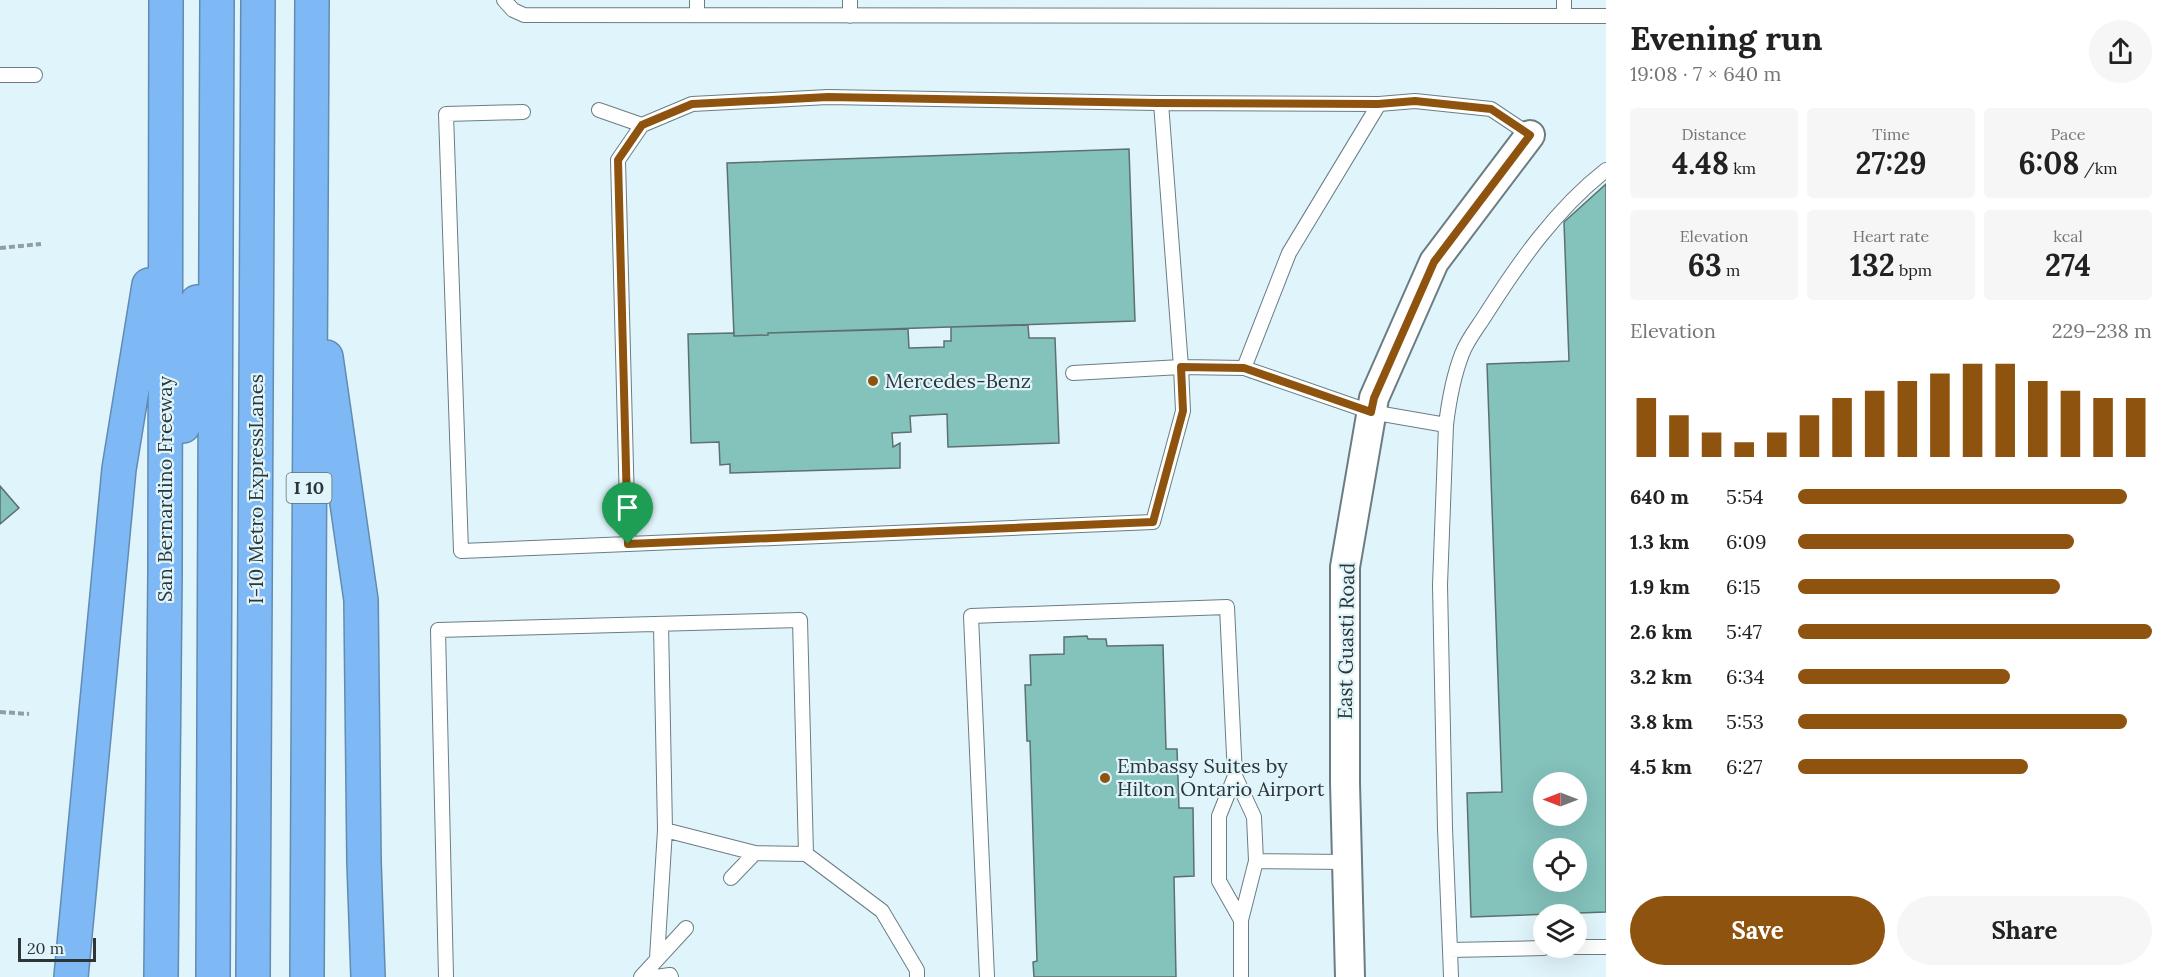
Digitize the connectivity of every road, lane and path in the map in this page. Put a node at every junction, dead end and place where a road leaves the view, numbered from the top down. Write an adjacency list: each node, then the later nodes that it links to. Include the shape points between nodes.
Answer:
1 (166, 0): 23 (highway, San Bernardino Freeway)
2 (217, 0): 21 (highway, I-10 Metro ExpressLanes)
3 (258, 0): 55 (highway, I-10 Metro ExpressLanes)
4 (312, 0): 26 (highway, I 10)
5 (504, 0): 9 (lane, via 524,15)
6 (697, 0): 9 (lane)
7 (850, 0): 10 (lane)
8 (1564, 0): 11 (lane)
9 (697, 15): 10 (lane)
10 (850, 16): 11 (lane)
11 (1564, 16): 12 (lane)
12 (1606, 16)
13 (0, 75): 14 (lane)
14 (34, 75)
15 (1161, 103): 16 (lane); 19 (lane, via 828,97 692,104); 27 (lane)
16 (1378, 104): 20 (lane, via 1415,101 1491,109); 28 (lane, via 1289,253)
17 (599, 110): 19 (lane)
18 (523, 112): 32 (lane, via 446,114 461,551)
19 (642, 125): 32 (lane, via 618,160)
20 (1530, 135): 30 (street, East Guasti Road, via 1434,262)
21 (216, 145): 33 (highway); 54 (highway, I-10 Metro ExpressLanes)
22 (1606, 170): 31 (lane, via 1585,186 1551,224 1501,290 1463,351 1449,393)
23 (165, 192): 33 (highway, San Bernardino Freeway); 52 (highway, via 119,469)
24 (42, 244): 25 (path)
25 (0, 248)
26 (310, 248): 56 (highway, I 10); 57 (highway, via 361,600)
27 (1181, 367): 28 (lane); 29 (lane); 32 (lane, via 1183,411 1153,522)
28 (1244, 368): 30 (lane)
29 (1073, 373)
30 (1371, 412): 31 (lane); 42 (street, East Guasti Road, via 1345,567)
31 (1446, 425): 49 (lane, via 1440,585)
32 (628, 544)
33 (165, 573): 53 (highway, San Bernardino Freeway)
34 (660, 624): 38 (lane); 40 (lane, via 800,620); 58 (lane, via 438,630)
35 (0, 712): 36 (path)
36 (29, 714)
37 (1235, 776): 41 (lane, via 1254,817); 44 (lane, via 1219,816 1219,881); 61 (lane, via 1227,607 971,616)
38 (665, 830): 39 (lane); 50 (lane)
39 (755, 853): 40 (lane); 43 (lane)
40 (806, 854): 60 (lane, via 882,911 917,970)
41 (1256, 861): 42 (lane); 44 (lane)
42 (1347, 861): 63 (street, East Guasti Road)
43 (731, 878)
44 (1241, 920): 62 (lane)
45 (686, 928): 50 (lane)
46 (1587, 947): 47 (lane)
47 (1606, 947)
48 (1533, 948): 49 (lane)
49 (1450, 950): 64 (lane)
50 (657, 958): 51 (lane)
51 (647, 976): 59 (lane)
52 (71, 977)
53 (161, 977)
54 (213, 977)
55 (253, 977)
56 (307, 977)
57 (368, 977)
58 (446, 977)
59 (672, 977)
60 (917, 977)
61 (987, 977)
62 (1241, 977)
63 (1350, 977)
64 (1451, 977)

